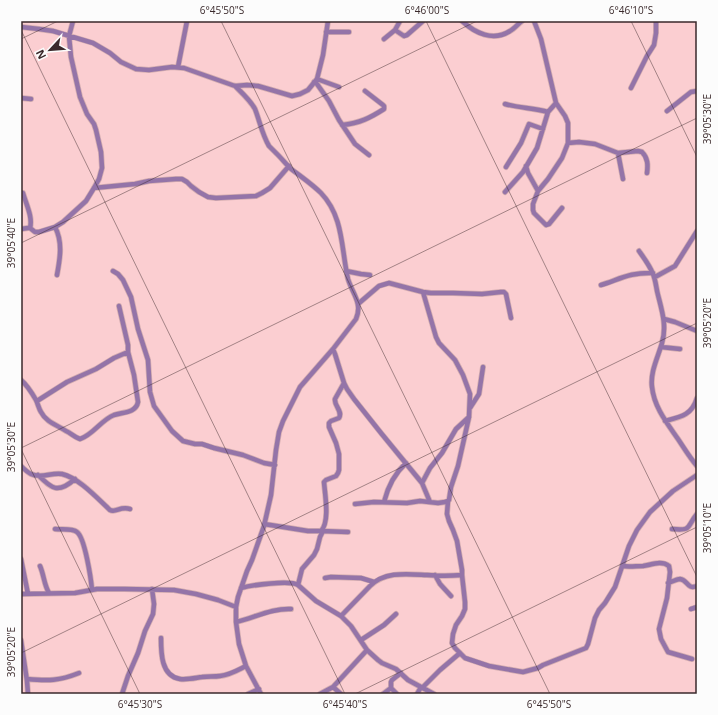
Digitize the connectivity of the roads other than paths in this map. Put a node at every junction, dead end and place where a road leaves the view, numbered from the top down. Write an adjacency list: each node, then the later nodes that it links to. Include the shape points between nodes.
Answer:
1 (73, 21): 14 (street)
2 (187, 21): 16 (street)
3 (328, 21): 12 (street)
4 (400, 21): 11 (street)
5 (423, 21): 11 (street, via 404,36)
6 (462, 21): 7 (street, via 489,36 511,31)
7 (522, 21)
8 (534, 21): 25 (street, via 541,39)
9 (656, 21): 20 (street, via 654,45)
10 (21, 27): 14 (street)
11 (395, 30): 15 (street)
12 (326, 32): 13 (street); 17 (street)
13 (349, 32)
14 (69, 36): 16 (street, via 93,43 136,70); 39 (street, via 80,97 94,124 101,152 102,168)
15 (384, 40)
16 (178, 67): 18 (street)
17 (316, 80): 18 (street, via 308,90 292,96 258,86); 19 (street); 29 (street)
18 (236, 86): 34 (street, via 254,109 270,147)
19 (339, 87)
20 (631, 88)
21 (365, 91): 29 (street, via 384,108 363,121)
22 (697, 91): 27 (street, via 691,92)
23 (21, 98): 24 (street)
24 (31, 99)
25 (556, 103): 28 (street); 31 (street, via 568,123)
26 (505, 104): 28 (street)
27 (667, 111)
28 (548, 112): 30 (street)
29 (342, 125): 33 (street, via 355,144)
30 (543, 129): 35 (street, via 537,148); 36 (street, via 529,124)
31 (568, 143): 32 (street, via 595,144); 40 (street, via 562,158)
32 (618, 153): 37 (street, via 642,152 647,160); 38 (street)
33 (368, 155)
34 (288, 166): 39 (street, via 270,188 256,196 208,197 182,179); 50 (street, via 320,192 331,207 339,224)
35 (526, 166): 40 (street); 41 (street)
36 (506, 167)
37 (647, 173)
38 (623, 179)
39 (94, 188): 44 (street, via 81,206)
40 (538, 191): 43 (street, via 533,210 546,225)
41 (505, 192)
42 (23, 193): 45 (street, via 30,214)
43 (562, 208)
44 (55, 227): 45 (street, via 39,232); 51 (street, via 60,248)
45 (30, 228): 46 (street)
46 (21, 229)
47 (697, 231): 53 (street, via 674,266)
48 (639, 251): 53 (street)
49 (113, 271): 74 (street, via 123,280 131,297 148,360 150,392 154,406 172,431 183,441)
50 (346, 271): 52 (street); 56 (street)
51 (57, 275)
52 (370, 275)
53 (654, 275): 54 (street, via 630,274); 59 (street)
54 (600, 286)
55 (423, 292): 56 (street, via 389,283 379,286); 58 (street, via 504,292); 70 (street, via 436,337 455,360 470,391)
56 (358, 304): 61 (street, via 356,319)
57 (119, 306): 64 (street)
58 (510, 318)
59 (664, 319): 60 (street); 62 (street)
60 (697, 331)
61 (333, 348): 67 (street); 74 (street, via 300,387 294,398 283,421)
62 (661, 348): 63 (street); 72 (street, via 652,387)
63 (680, 349)
64 (128, 352): 69 (street, via 67,382); 69 (street, via 138,404 128,412 108,419 84,438 74,437 45,418)
65 (482, 367): 70 (street, via 479,394)
66 (21, 380): 69 (street)
67 (344, 383): 73 (street); 90 (street, via 334,401 341,416 329,423 339,454 339,470 336,476 324,482 327,520)
68 (697, 398): 72 (street, via 689,412)
69 (36, 401)
70 (470, 408): 71 (street)
71 (469, 417): 80 (street, via 456,429); 81 (street)
72 (665, 421): 76 (street)
73 (406, 463): 80 (street); 82 (street, via 392,479)
74 (275, 465): 87 (street)
75 (21, 466): 78 (street)
76 (697, 466)
77 (697, 475): 94 (street, via 673,491 650,512 637,530)
78 (38, 476): 79 (street, via 61,474); 79 (street, via 55,488 65,487)
79 (74, 480): 85 (street, via 82,484 110,510)
80 (422, 483): 83 (street)
81 (448, 501): 83 (street); 95 (street, via 447,514 457,541)
82 (384, 502): 83 (street); 84 (street)
83 (430, 502)
84 (355, 504)
85 (130, 509)
86 (697, 514): 89 (street, via 687,529)
87 (264, 524): 90 (street); 102 (street)
88 (55, 529): 104 (street, via 74,530 82,539)
89 (672, 529)
90 (322, 531): 91 (street); 100 (street, via 314,555 302,569)
91 (348, 532)
92 (21, 559): 107 (street)
93 (40, 566): 105 (street)
94 (622, 566): 99 (street, via 666,564 670,568); 120 (street, via 615,586 595,618 586,648 523,672 490,666 465,658)
95 (462, 575): 96 (street); 120 (street, via 465,609 456,625 452,643)
96 (435, 576): 98 (street, via 401,574 381,577); 108 (street)
97 (325, 578): 98 (street, via 361,578)
98 (374, 582): 114 (street)
99 (668, 583): 101 (street, via 682,579 690,587); 122 (street, via 659,629 661,639 668,652)
100 (298, 585): 102 (street, via 256,584); 114 (street, via 316,601)
101 (697, 586)
102 (241, 588): 109 (street)
103 (152, 589): 104 (street); 109 (street, via 196,594); 133 (street, via 153,614)
104 (92, 590): 105 (street)
105 (49, 593): 107 (street)
106 (21, 594): 107 (street)
107 (28, 594)
108 (451, 596)
109 (236, 607): 115 (street)
110 (697, 607): 112 (street)
111 (291, 609): 115 (street, via 279,609)
112 (691, 609)
113 (396, 614): 118 (street)
114 (341, 616): 118 (street)
115 (236, 622): 123 (street)
116 (161, 638): 123 (street, via 163,664 169,674 180,679 220,676)
117 (21, 640): 121 (street)
118 (361, 640): 119 (street)
119 (367, 650): 125 (street, via 382,663); 128 (street)
120 (460, 653): 130 (street)
121 (22, 654): 126 (street)
122 (692, 659)
123 (246, 666): 131 (street)
124 (79, 673): 126 (street, via 56,680)
125 (401, 673): 129 (street, via 392,680); 130 (street)
126 (27, 680): 127 (street); 132 (street)
127 (21, 681)
128 (333, 687): 136 (street); 137 (street)
129 (391, 688): 138 (street); 139 (street)
130 (421, 688): 140 (street); 141 (street)
131 (259, 689): 134 (street); 135 (street)
132 (28, 694)
133 (122, 694)
134 (248, 694)
135 (261, 694)
136 (320, 694)
137 (341, 694)
138 (384, 694)
139 (397, 694)
140 (417, 694)
141 (434, 694)

